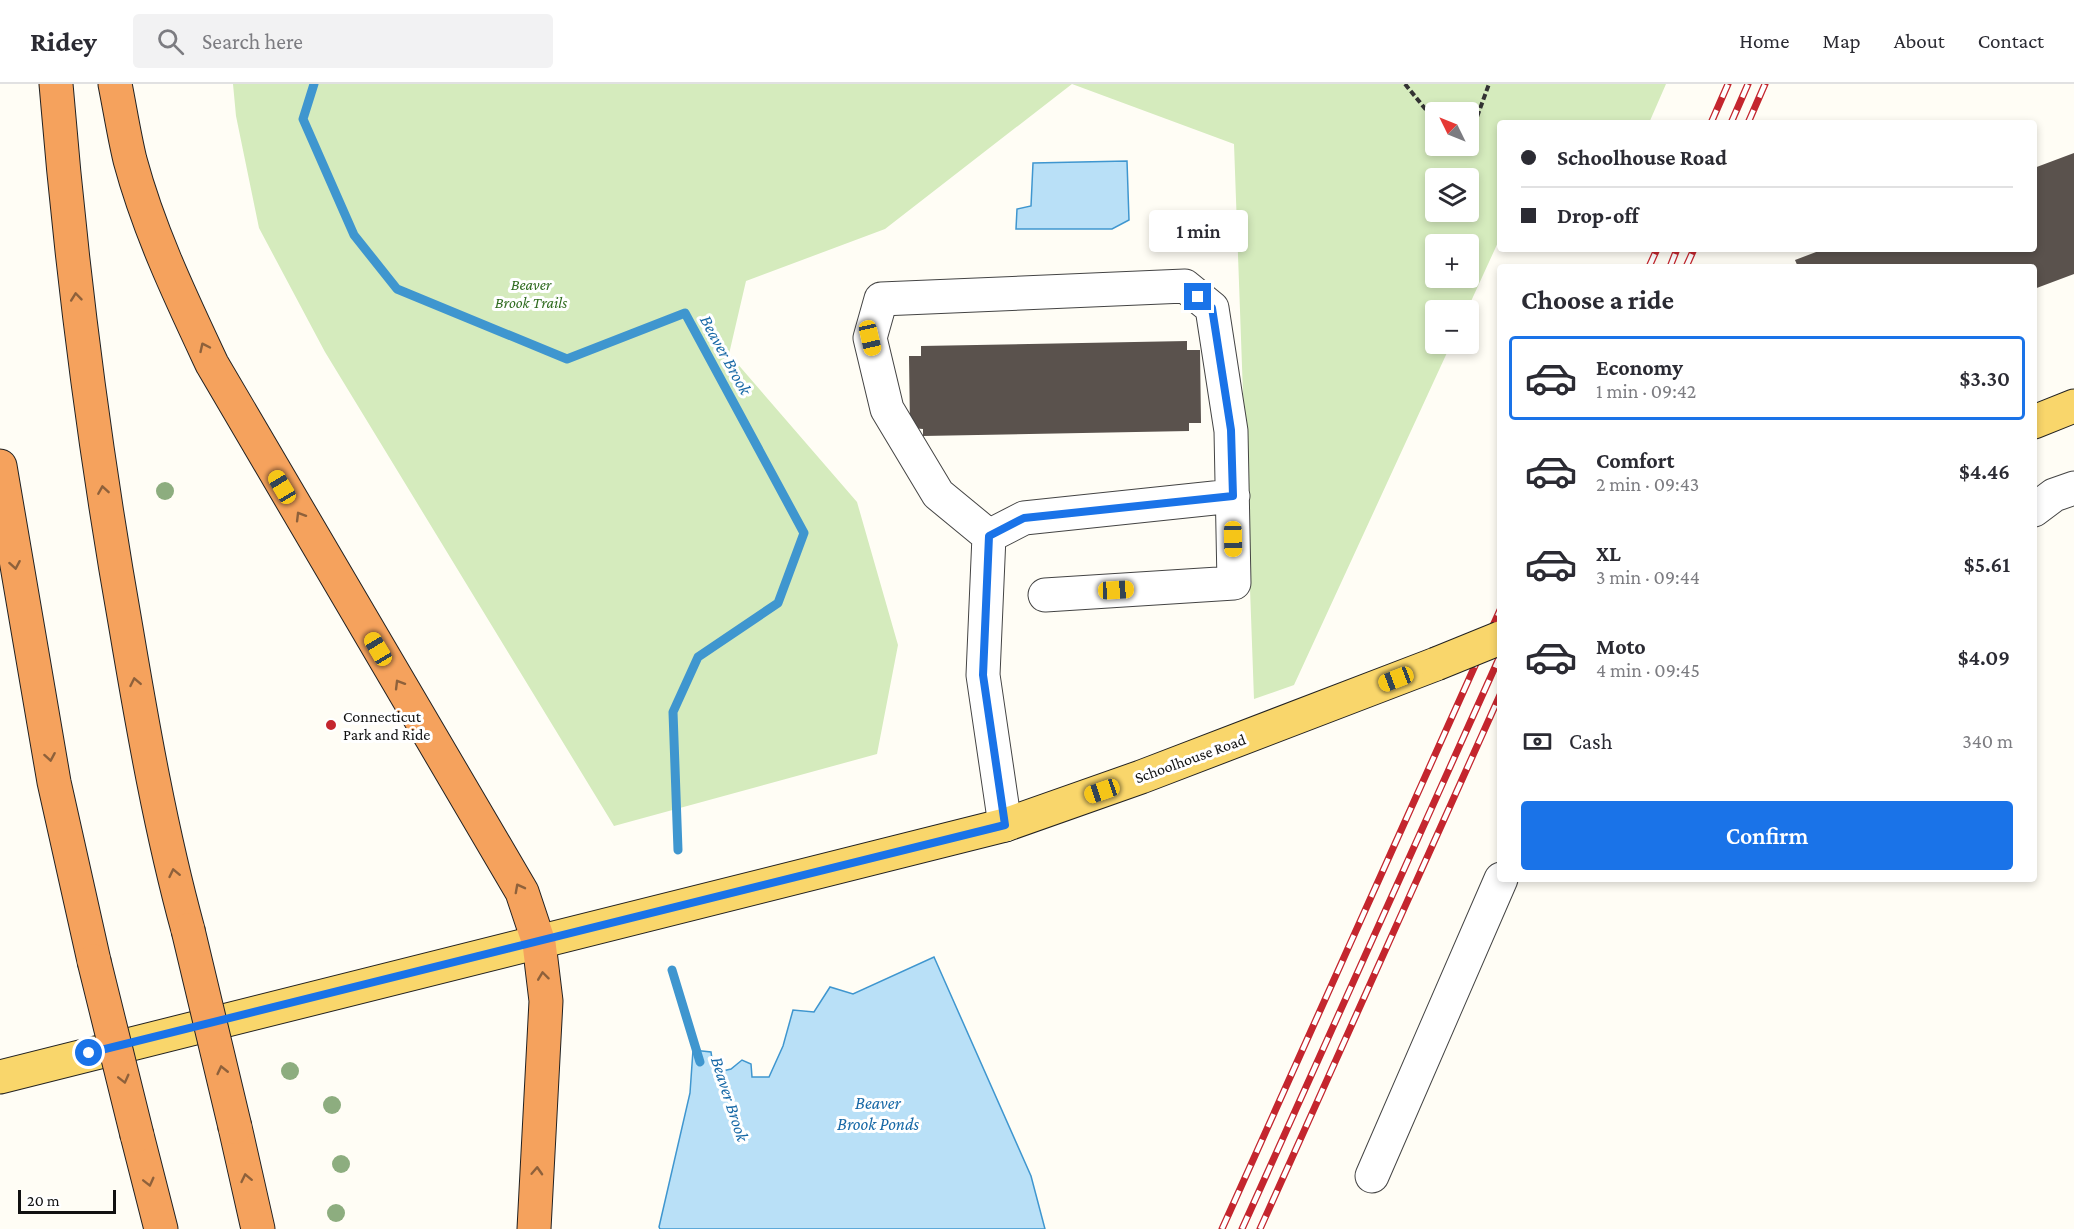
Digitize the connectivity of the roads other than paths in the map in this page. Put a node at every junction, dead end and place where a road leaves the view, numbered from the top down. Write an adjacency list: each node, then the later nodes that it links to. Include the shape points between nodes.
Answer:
1 (56, 84): 18 (highway, one-way to 1, bridge, via 154,781 111,546 78,309)
2 (115, 84): 14 (highway, one-way to 2, via 522,892 212,364 152,225 130,160)
3 (2074, 406): 4 (main road)
4 (2037, 421)
5 (0, 466): 17 (highway, one-way to 17, bridge, via 54,782)
6 (2074, 488): 8 (lane, via 2054,495)
7 (1233, 496): 9 (lane, via 1024,518); 9 (lane, via 1231,430 1212,308 1185,286 881,299 870,338 887,409 938,494); 10 (lane, via 1234,583)
8 (2037, 508)
9 (989, 536): 12 (lane, via 983,675)
10 (1045, 595)
11 (1497, 639): 12 (main road, Schoolhouse Road, bridge, via 1152,773)
12 (1005, 825): 14 (main road, Schoolhouse Road)
13 (1500, 882): 16 (lane)
14 (540, 943): 15 (main road, Schoolhouse Road); 19 (highway, one-way to 14, via 546,1000)
15 (0, 1077)
16 (1372, 1176)
17 (161, 1229)
18 (258, 1229)
19 (534, 1229)

